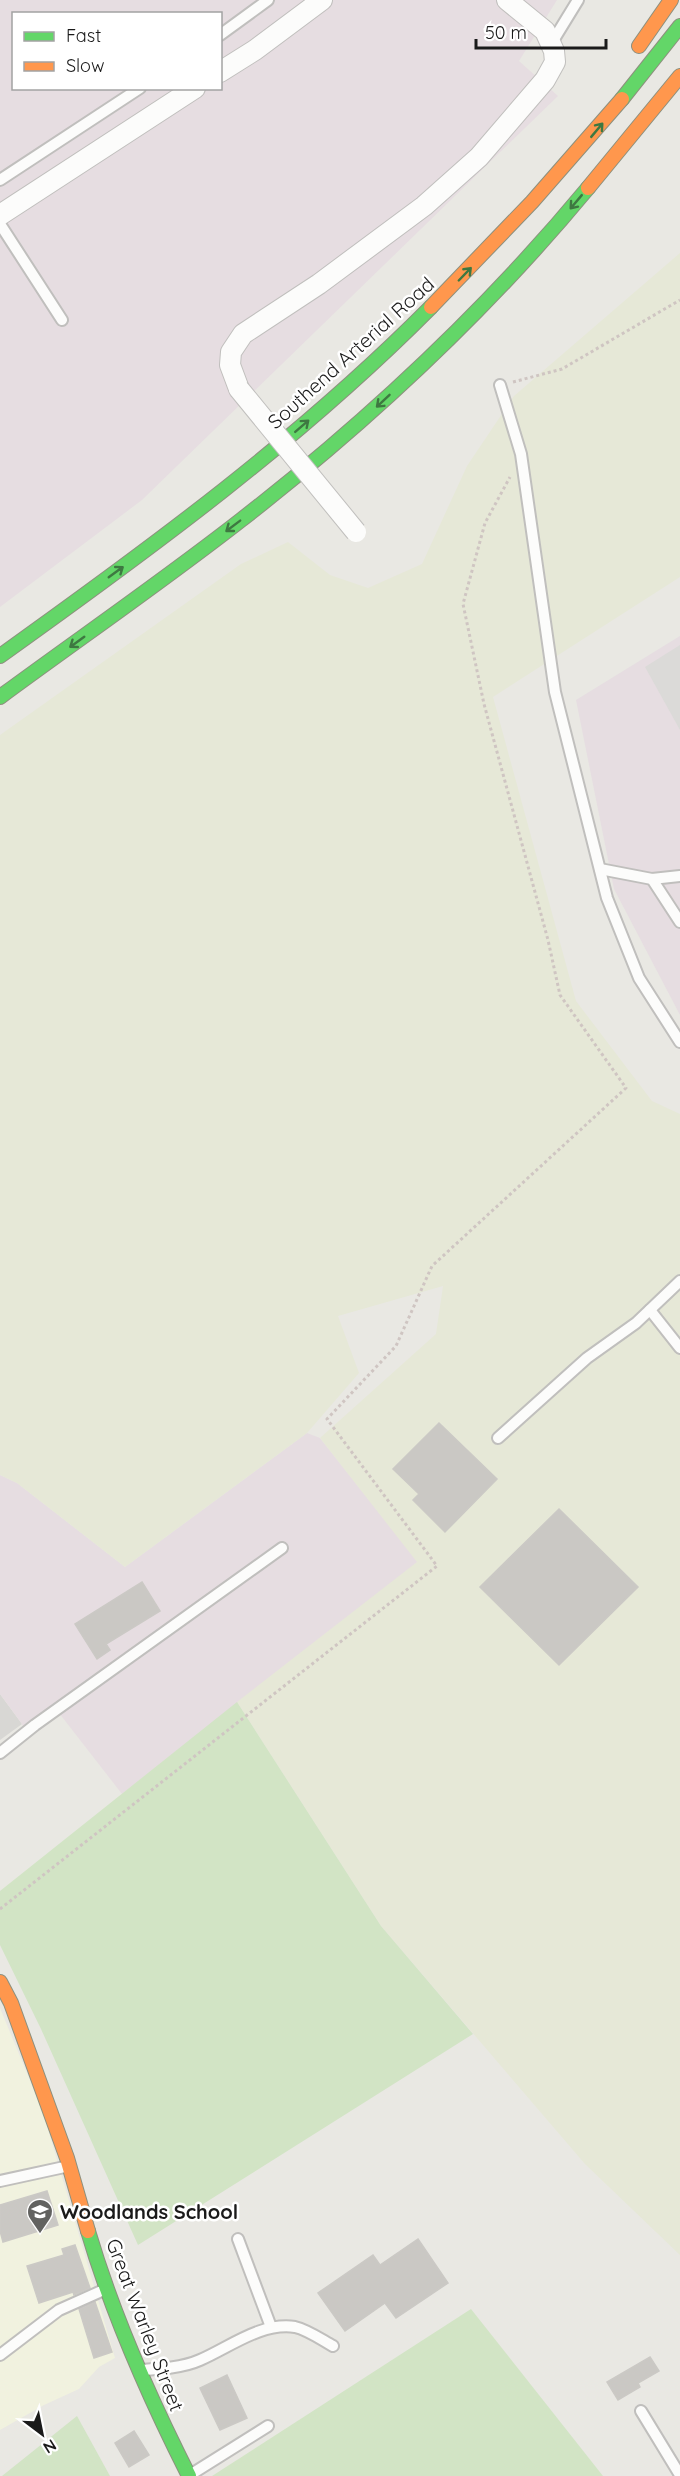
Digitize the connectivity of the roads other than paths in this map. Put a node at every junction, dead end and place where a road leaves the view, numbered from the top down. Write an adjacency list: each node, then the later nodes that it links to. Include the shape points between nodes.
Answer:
1 (267, 0): 7 (lane)
2 (322, 0): 10 (street)
3 (507, 0): 8 (street, via 545,32)
4 (578, 0): 8 (lane)
5 (671, 0): 9 (main road)
6 (680, 26): 21 (main road, Southend Arterial Road, one-way to 6, via 465,274 562,171)
7 (222, 33)
8 (551, 44): 23 (street, bridge, via 555,62 545,80 479,157 424,206 319,284 243,334 231,352 230,365 239,389)
9 (627, 61)
10 (222, 71)
11 (680, 76): 20 (main road, one-way to 20, via 549,235)
12 (137, 90): 14 (lane)
13 (192, 90): 16 (street)
14 (0, 180)
15 (501, 214): 21 (main road)
16 (0, 215)
17 (0, 224): 19 (lane)
18 (515, 291): 20 (main road)
19 (62, 320)
20 (426, 361): 25 (main road, one-way to 25, via 362,420 241,520)
21 (363, 373): 24 (main road, Southend Arterial Road, one-way to 21, via 255,466)
22 (500, 385): 26 (lane, via 521,454 555,692)
23 (356, 532)
24 (0, 656)
25 (0, 697)
26 (600, 869): 28 (lane); 30 (lane, via 607,898 639,978)
27 (680, 876): 28 (lane)
28 (652, 879): 29 (lane)
29 (680, 922)
30 (680, 1042)
31 (680, 1281): 32 (lane)
32 (650, 1310): 33 (lane); 34 (lane, via 587,1358)
33 (680, 1348)
34 (498, 1438)
35 (282, 1548): 36 (lane)
36 (0, 1754)
37 (0, 1982): 38 (main road, Great Warley Street)
38 (70, 2166): 39 (lane); 41 (main road, Great Warley Street)
39 (0, 2181)
40 (238, 2239): 42 (lane)
41 (108, 2288): 44 (lane, via 60,2310); 45 (main road, Great Warley Street)
42 (271, 2327): 43 (lane, via 297,2328); 45 (lane, via 198,2361)
43 (333, 2346)
44 (0, 2355)
45 (140, 2370): 49 (main road, Great Warley Street)
46 (641, 2411): 48 (lane)
47 (268, 2426): 49 (lane)
48 (680, 2475)
49 (189, 2476)

